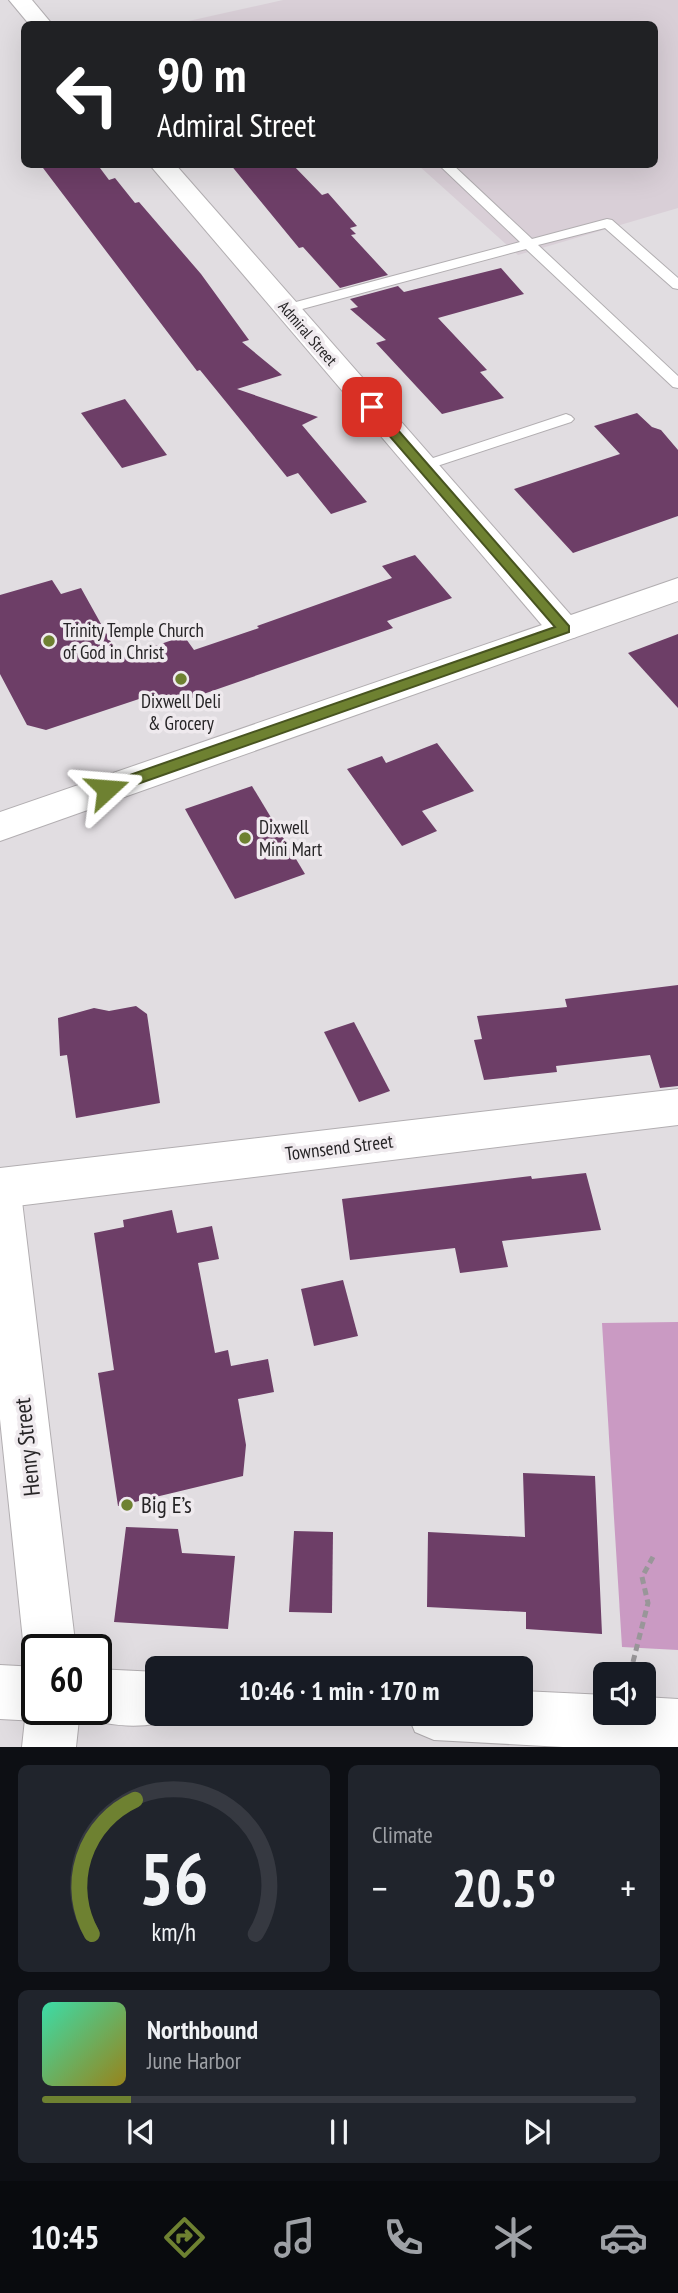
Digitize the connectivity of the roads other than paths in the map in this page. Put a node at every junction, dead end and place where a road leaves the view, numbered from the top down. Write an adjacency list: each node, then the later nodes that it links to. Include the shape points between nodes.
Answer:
1 (20, 0): 2 (street)
2 (38, 21)
3 (164, 168): 7 (street, Admiral Street)
4 (448, 168): 5 (lane)
5 (528, 244): 6 (lane, via 607,223); 7 (lane); 9 (lane)
6 (678, 285)
7 (286, 309): 12 (street, Admiral Street)
8 (678, 364): 9 (lane)
9 (662, 369): 10 (lane)
10 (678, 384)
11 (566, 419): 12 (lane)
12 (423, 466): 14 (street, Admiral Street)
13 (678, 589): 14 (street)
14 (564, 629): 15 (street)
15 (0, 827)
16 (678, 1107): 17 (street, Townsend Street)
17 (0, 1188)
18 (0, 1201): 19 (street, Henry Street)
19 (48, 1634)
20 (0, 1692): 21 (street)
21 (21, 1693)
22 (112, 1697): 23 (street)
23 (145, 1698)
24 (533, 1718): 26 (street)
25 (51, 1725): 27 (street)
26 (678, 1726)
27 (49, 1747)

